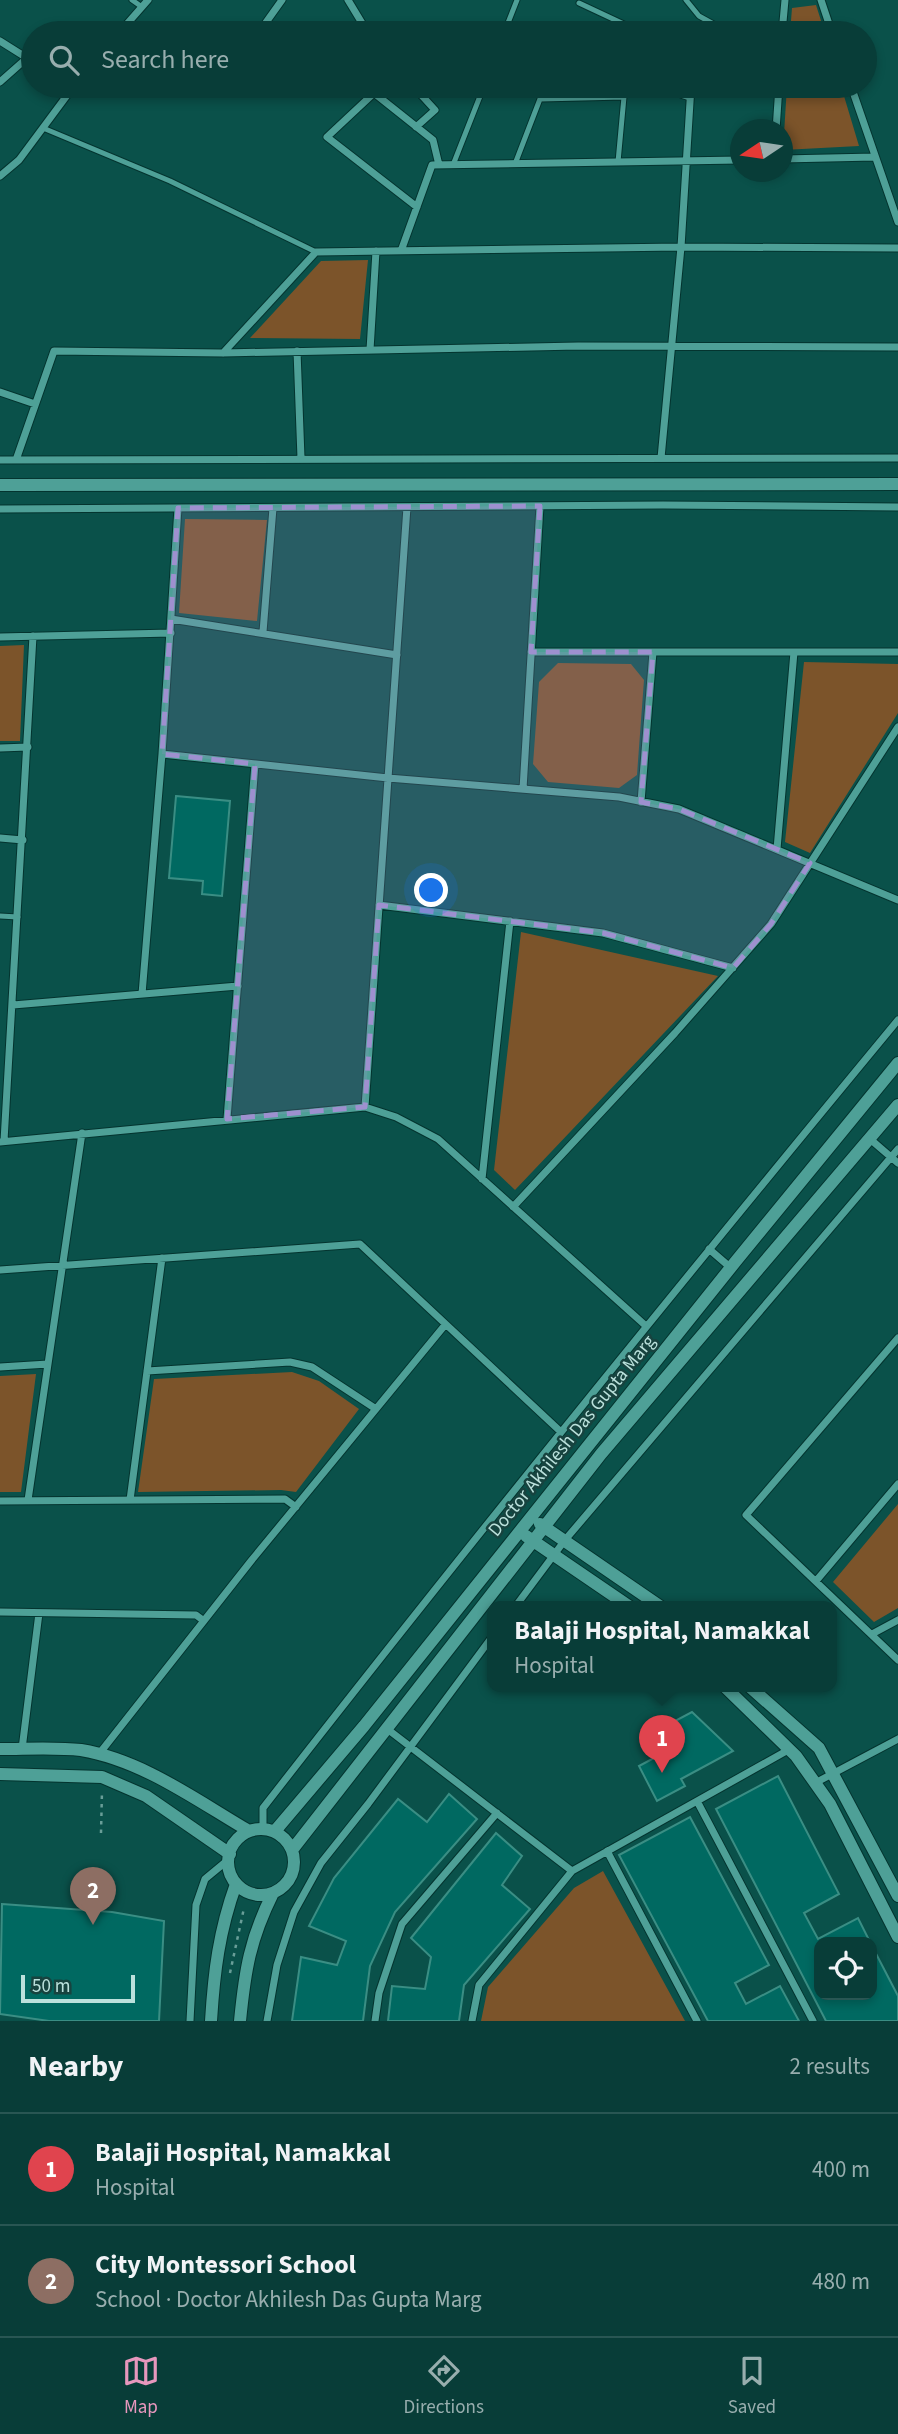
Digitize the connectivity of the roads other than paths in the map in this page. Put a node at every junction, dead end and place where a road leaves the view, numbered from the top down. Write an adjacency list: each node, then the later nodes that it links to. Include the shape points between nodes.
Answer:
1 (132, 0): 10 (lane)
2 (148, 0): 10 (street)
3 (282, 0): 12 (street)
4 (348, 0): 13 (street)
5 (517, 0): 14 (lane)
6 (687, 0): 16 (lane)
7 (785, 0): 17 (street)
8 (821, 0): 18 (street)
9 (579, 4): 15 (lane)
10 (142, 7): 11 (street)
11 (130, 21)
12 (267, 21)
13 (361, 21)
14 (509, 21)
15 (617, 21)
16 (708, 21)
17 (783, 21)
18 (828, 21)
19 (0, 41): 20 (street)
20 (21, 54)
21 (21, 63): 22 (street)
22 (0, 82)
23 (65, 98): 36 (street)
24 (369, 98): 46 (street, via 327,137)
25 (380, 98): 35 (street)
26 (424, 98): 35 (street, via 435,110)
27 (479, 98): 42 (lane)
28 (582, 98): 33 (lane)
29 (624, 98): 41 (lane)
30 (690, 98): 40 (street)
31 (778, 98): 34 (street)
32 (854, 98): 37 (street)
33 (540, 99): 43 (lane)
34 (777, 119)
35 (416, 127): 44 (street, via 433,140)
36 (43, 128): 45 (street); 52 (lane, via 170,181)
37 (875, 157): 38 (street); 47 (street)
38 (793, 159)
39 (730, 160): 40 (street)
40 (685, 161): 41 (street); 48 (street)
41 (618, 162): 43 (street)
42 (453, 164): 43 (street); 44 (street)
43 (515, 164)
44 (439, 165): 46 (street, via 432,165)
45 (0, 176)
46 (417, 207): 51 (street)
47 (898, 222)
48 (681, 247): 49 (street); 51 (street); 53 (street)
49 (898, 248)
50 (376, 251): 51 (street); 52 (street); 55 (street)
51 (401, 251)
52 (316, 252): 57 (street)
53 (671, 346): 54 (street); 55 (street); 61 (street)
54 (898, 346)
55 (370, 350): 56 (street)
56 (297, 351): 57 (street); 60 (street)
57 (223, 353): 59 (street, via 54,351)
58 (0, 392): 59 (street)
59 (35, 404): 64 (street)
60 (301, 458): 61 (street); 64 (street)
61 (661, 458): 62 (street)
62 (898, 458)
63 (0, 460): 64 (street)
64 (16, 460)
65 (898, 484): 66 (street)
66 (0, 485)
67 (540, 506): 68 (street); 69 (street); 78 (street)
68 (408, 507): 71 (street); 82 (street)
69 (898, 507)
70 (178, 508): 71 (street); 72 (street); 73 (street)
71 (273, 508): 74 (street)
72 (0, 509)
73 (172, 619): 74 (street); 75 (street)
74 (263, 632): 82 (street)
75 (170, 633): 76 (street); 86 (street)
76 (33, 636): 77 (street); 84 (street)
77 (0, 637)
78 (531, 652): 79 (street); 89 (street)
79 (653, 652): 80 (street); 90 (street)
80 (794, 652): 81 (street); 93 (street)
81 (898, 652)
82 (397, 655): 88 (street)
83 (898, 727): 94 (street)
84 (28, 747): 85 (street); 92 (street)
85 (0, 748)
86 (162, 754): 87 (street); 102 (street)
87 (255, 764): 88 (street); 101 (street)
88 (388, 778): 89 (street); 96 (street)
89 (523, 789): 90 (street)
90 (641, 802): 93 (street, via 679,809)
91 (0, 838): 92 (street)
92 (23, 840): 98 (street)
93 (777, 849): 94 (street)
94 (810, 863): 95 (street); 100 (street, via 771,924)
95 (898, 900)
96 (379, 905): 99 (street); 109 (street)
97 (0, 916): 98 (lane)
98 (18, 917): 103 (street)
99 (510, 921): 100 (street, via 603,933); 117 (street)
100 (733, 968): 118 (street)
101 (238, 986): 102 (street); 110 (street)
102 (142, 994): 103 (street)
103 (13, 1005): 106 (street)
104 (898, 1020): 119 (street)
105 (0, 1063): 106 (lane)
106 (9, 1063): 113 (street)
107 (898, 1063): 122 (street, Doctor Akhilesh Das Gupta Marg)
108 (898, 1105): 112 (street, Doctor Akhilesh Das Gupta Marg)
109 (365, 1107): 110 (street); 117 (street, via 438,1139)
110 (227, 1119): 111 (street)
111 (82, 1133): 113 (street); 121 (street)
112 (870, 1139): 115 (street); 125 (street, Doctor Akhilesh Das Gupta Marg)
113 (2, 1141)
114 (898, 1149): 115 (street)
115 (891, 1157): 116 (street); 142 (street)
116 (898, 1163)
117 (482, 1179): 118 (street)
118 (513, 1207): 127 (street)
119 (709, 1249): 122 (street); 127 (street)
120 (162, 1258): 121 (street); 126 (street, via 360,1244); 131 (street)
121 (62, 1266): 123 (street); 129 (street)
122 (731, 1268): 124 (street, Doctor Akhilesh Das Gupta Marg)
123 (0, 1270)
124 (722, 1280): 125 (street); 139 (street, Doctor Akhilesh Das Gupta Marg)
125 (738, 1293): 140 (street, Doctor Akhilesh Das Gupta Marg)
126 (445, 1325): 132 (street); 133 (street)
127 (646, 1326): 133 (street)
128 (898, 1338): 145 (street, via 747,1515)
129 (48, 1364): 130 (street); 135 (street)
130 (0, 1367)
131 (147, 1371): 132 (street, via 290,1362 312,1367); 136 (street)
132 (376, 1409): 138 (street)
133 (561, 1432): 170 (street, via 263,1808)
134 (898, 1484): 145 (street)
135 (28, 1500): 136 (street); 137 (street)
136 (130, 1500): 138 (street, via 285,1499)
137 (0, 1501)
138 (296, 1507): 152 (street)
139 (531, 1518): 140 (street); 141 (street, Doctor Akhilesh Das Gupta Marg)
140 (544, 1527): 142 (street); 143 (street, Doctor Akhilesh Das Gupta Marg)
141 (520, 1531): 143 (street); 170 (street, Doctor Akhilesh Das Gupta Marg, via 364,1726)
142 (565, 1540): 144 (street); 148 (street)
143 (532, 1541): 144 (street); 158 (street, Doctor Akhilesh Das Gupta Marg)
144 (553, 1555): 146 (street); 147 (street)
145 (816, 1581): 153 (street)
146 (519, 1601)
147 (621, 1601)
148 (652, 1601)
149 (0, 1612): 150 (street)
150 (39, 1612): 152 (street, via 196,1615); 162 (street)
151 (898, 1620): 153 (street)
152 (204, 1621): 164 (street)
153 (872, 1634): 155 (street)
154 (487, 1644): 160 (street)
155 (898, 1660)
156 (729, 1692): 163 (street)
157 (756, 1692): 166 (street, via 819,1748)
158 (386, 1728): 160 (street); 172 (street, Doctor Akhilesh Das Gupta Marg)
159 (898, 1739): 166 (street)
160 (411, 1747): 169 (street); 183 (street, via 321,1863 294,1912 276,1965)
161 (0, 1749): 162 (street)
162 (22, 1749): 164 (street)
163 (790, 1749): 167 (street); 168 (street)
164 (99, 1754): 171 (street, via 147,1772)
165 (0, 1774): 174 (street, via 102,1777 146,1796)
166 (833, 1774): 167 (street); 178 (street)
167 (815, 1783): 179 (street)
168 (697, 1801): 173 (street); 187 (street)
169 (497, 1813): 175 (street); 184 (street, via 402,1924 379,1993)
170 (269, 1830): 171 (street); 172 (street, via 286,1840)
171 (249, 1831): 174 (street, via 239,1837)
172 (292, 1850): 177 (street, via 292,1876)
173 (607, 1851): 175 (street); 186 (street)
174 (229, 1857): 176 (street); 180 (street, via 205,1879 197,1905)
175 (572, 1871): 185 (street, via 479,1985)
176 (236, 1884): 177 (street, via 259,1896); 181 (street, via 215,1962)
177 (273, 1893): 182 (street, via 258,1923 245,1968)
178 (898, 1896)
179 (898, 1937)
180 (190, 2021)
181 (211, 2021)
182 (240, 2021)
183 (267, 2021)
184 (375, 2021)
185 (472, 2021)
186 (697, 2021)
187 (813, 2021)

